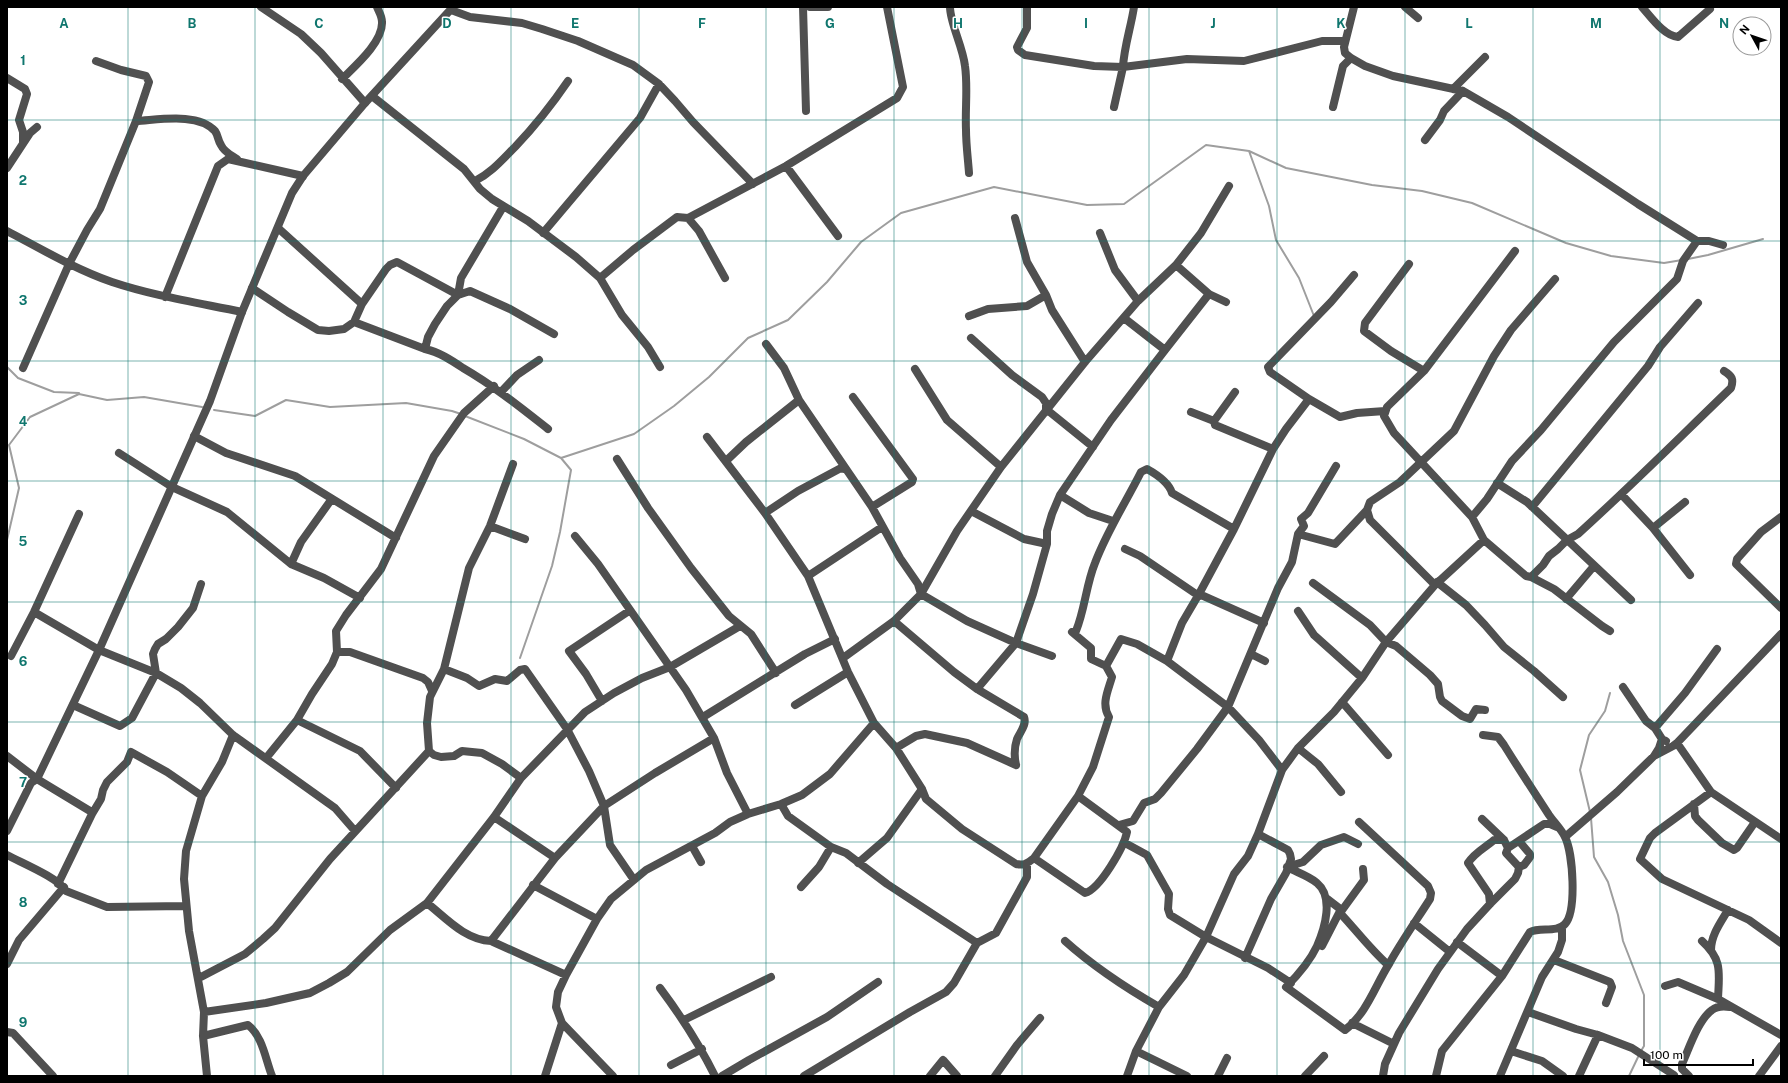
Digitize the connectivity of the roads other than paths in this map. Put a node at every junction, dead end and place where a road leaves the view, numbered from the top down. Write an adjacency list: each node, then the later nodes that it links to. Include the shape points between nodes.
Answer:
1 (261, 7): 22 (street, via 301,34)
2 (377, 7): 22 (street, via 382,22 381,31 366,56)
3 (802, 7): 31 (street)
4 (810, 7): 5 (street)
5 (828, 7)
6 (887, 7): 37 (street, via 903,87 898,98)
7 (950, 7): 39 (street, via 950,16 965,66)
8 (1026, 7): 20 (street, via 1027,28 1018,44 1018,50 1025,54 1094,66)
9 (1134, 7): 20 (street)
10 (1354, 7): 16 (street)
11 (1405, 7): 15 (street)
12 (1642, 7): 14 (street, via 1666,33 1678,37)
13 (452, 8): 24 (street, via 470,17 522,23 578,41 633,64); 27 (street)
14 (1710, 9)
15 (1418, 18)
16 (1345, 41): 18 (street, via 1345,53); 20 (street, via 1322,41 1244,61 1187,59)
17 (1485, 57): 25 (street)
18 (1350, 58): 25 (street, via 1393,76); 29 (street, via 1343,66)
19 (96, 61): 32 (street, via 146,76 149,82)
20 (1123, 67): 30 (street)
21 (7, 78): 35 (street, via 25,89 27,94 19,120)
22 (342, 79): 28 (street)
23 (568, 82): 41 (street, via 544,115 511,151 485,176)
24 (659, 84): 42 (street); 49 (street, via 640,118)
25 (1453, 89): 26 (street)
26 (1463, 91): 34 (street, via 1444,110); 52 (street, via 1508,117)
27 (372, 96): 28 (street); 41 (street, via 441,149)
28 (365, 103): 40 (street)
29 (1334, 107)
30 (1114, 108)
31 (806, 111)
32 (136, 121): 36 (street, via 182,118 201,122 214,130 224,150); 55 (street, via 100,209)
33 (37, 127): 35 (street)
34 (1425, 140)
35 (23, 142): 38 (street)
36 (240, 161): 40 (street); 68 (street, via 228,159 218,166)
37 (786, 166): 42 (street); 51 (street)
38 (7, 168)
39 (969, 173)
40 (304, 176): 47 (street, via 292,193)
41 (475, 181): 44 (street, via 480,189)
42 (753, 184): 45 (street)
43 (1229, 186): 57 (street, via 1201,233)
44 (503, 207): 49 (street); 59 (street)
45 (688, 218): 60 (street, via 677,217); 61 (street, via 699,232)
46 (1015, 218): 67 (street, via 1027,262)
47 (278, 228): 63 (street); 71 (street)
48 (7, 232): 55 (street)
49 (544, 232): 60 (street)
50 (1100, 233): 69 (street, via 1115,270)
51 (838, 236)
52 (1697, 241): 53 (street); 111 (street, via 1683,261 1677,280 1614,342 1512,461)
53 (1723, 245)
54 (1515, 251): 87 (street)
55 (70, 264): 68 (street, via 111,282); 85 (street)
56 (1410, 264): 87 (street, via 1365,323 1364,331)
57 (1176, 265): 65 (street); 69 (street)
58 (1354, 274): 92 (street, via 1331,302 1268,367 1270,372)
59 (461, 278): 64 (street); 66 (street)
60 (600, 278): 84 (street, via 622,315 648,347)
61 (725, 278)
62 (1554, 278): 106 (street, via 1506,336 1454,431)
63 (252, 288): 73 (street); 76 (street, via 318,330 344,329)
64 (470, 291): 66 (street); 77 (street, via 510,309)
65 (1209, 294): 70 (street); 81 (street)
66 (458, 295): 71 (street, via 397,262 386,269); 80 (street, via 435,324)
67 (1046, 295): 74 (street, via 1027,306 988,310); 83 (street, via 1052,310)
68 (165, 297): 73 (street)
69 (1138, 301): 75 (street)
70 (1226, 302)
71 (362, 304): 76 (street)
72 (1698, 304): 118 (street, via 1660,347 1648,366)
73 (242, 312): 99 (street, via 210,401)
74 (969, 316)
75 (1124, 318): 81 (street); 83 (street)
76 (354, 322): 80 (street)
77 (554, 334)
78 (971, 338): 94 (street, via 1012,375 1042,397)
79 (766, 344): 93 (street, via 784,368)
80 (425, 349): 89 (street, via 434,351)
81 (1165, 350): 101 (street)
82 (539, 360): 89 (street)
83 (1085, 362): 94 (street)
84 (660, 367)
85 (23, 368)
86 (915, 369): 109 (street, via 947,420)
87 (1424, 371): 95 (street, via 1387,406)
88 (1724, 371): 113 (street, via 1733,380 1731,388)
89 (497, 389): 98 (street); 132 (street, via 462,416 434,456)
90 (1235, 392): 97 (street)
91 (853, 397): 117 (street, via 913,479)
92 (1309, 399): 95 (street, via 1340,417); 102 (street)
93 (799, 400): 105 (street); 110 (street)
94 (1046, 409): 101 (street); 109 (street)
95 (1385, 411): 106 (street, via 1384,416 1394,433)
96 (1191, 412): 97 (street)
97 (1214, 421): 102 (street, via 1216,426)
98 (548, 428)
99 (194, 436): 112 (street); 115 (street, via 226,453 295,476)
100 (707, 438): 105 (street)
101 (1093, 447): 114 (street)
102 (1273, 449): 129 (street)
103 (119, 453): 112 (street)
104 (617, 459): 157 (street, via 691,568)
105 (726, 461): 121 (street)
106 (1422, 463): 119 (street, via 1370,502); 123 (street)
107 (513, 464): 126 (street)
108 (1336, 466): 130 (street, via 1308,513 1300,519 1304,526)
109 (1001, 467): 120 (street)
110 (844, 469): 117 (street); 121 (street, via 841,468 798,491)
111 (1497, 483): 118 (street); 123 (street)
112 (172, 486): 138 (street, via 227,512); 164 (street)
113 (1622, 494): 128 (street); 135 (street, via 1578,534)
114 (1060, 495): 125 (street, via 1089,513); 136 (street, via 1052,514)
115 (331, 500): 132 (street); 138 (street, via 301,542)
116 (1685, 502): 128 (street)
117 (872, 507): 127 (street)
118 (1532, 507): 135 (street)
119 (1367, 510): 130 (street, via 1335,544); 145 (street, via 1370,520)
120 (971, 511): 136 (street, via 1024,539); 146 (street)
121 (765, 513): 141 (street)
122 (79, 514): 154 (street)
123 (1472, 517): 134 (street)
124 (1781, 517): 151 (street, via 1761,532 1737,559 1736,564)
125 (1113, 521): 129 (street, via 1141,472 1147,469 1170,487 1172,493); 172 (street, via 1094,564 1082,616 1076,631 1072,632 1091,648 1091,659)
126 (490, 526): 133 (street); 174 (street, via 469,568)
127 (882, 527): 141 (street); 146 (street)
128 (1653, 528): 140 (street)
129 (1234, 529): 147 (street)
130 (1298, 534): 156 (street, via 1292,562)
131 (575, 536): 152 (street, via 598,564)
132 (396, 538): 148 (street, via 381,568)
133 (525, 539)
134 (1484, 540): 142 (street, via 1526,576); 145 (street)
135 (1567, 540): 139 (street); 142 (street)
136 (1047, 544): 162 (street)
137 (1126, 549): 147 (street)
138 (291, 564): 148 (street, via 324,578)
139 (1594, 566): 149 (street); 150 (street)
140 (1690, 575)
141 (808, 576): 160 (street)
142 (1531, 577): 149 (street)
143 (1313, 583): 161 (street, via 1370,625)
144 (201, 584): 176 (street, via 193,608 186,619 155,649 153,654)
145 (1436, 584): 161 (street); 182 (street, via 1466,605 1504,647)
146 (922, 594): 155 (street); 162 (street, via 966,621)
147 (1199, 595): 156 (street); 170 (street, via 1182,623)
148 (360, 598): 165 (street, via 336,631)
149 (1566, 598): 158 (street)
150 (1631, 600)
151 (1781, 608)
152 (629, 611): 173 (street); 183 (street, via 569,651)
153 (1298, 611): 178 (street, via 1314,635)
154 (34, 612): 164 (street); 167 (street)
155 (894, 621): 169 (street); 180 (street)
156 (1264, 623): 166 (street)
157 (740, 626): 173 (street); 177 (street, via 751,634)
158 (1610, 630)
159 (1781, 634): 198 (street)
160 (835, 639): 169 (street); 177 (street, via 804,654)
161 (1386, 642): 178 (street); 188 (street, via 1396,646 1430,675 1438,684 1442,701 1462,716 1470,719 1476,709)
162 (1016, 643): 168 (street); 180 (street)
163 (1717, 649): 192 (street)
164 (99, 650): 176 (street); 185 (street)
165 (337, 652): 181 (street, via 350,652 424,678); 190 (street)
166 (1251, 654): 171 (street); 187 (street)
167 (11, 656)
168 (1052, 656)
169 (843, 658): 175 (street)
170 (1167, 661): 172 (street, via 1137,644 1121,639); 187 (street)
171 (1265, 661)
172 (1106, 666): 214 (street, via 1112,677 1104,703 1109,717 1093,767)
173 (670, 667): 183 (street, via 642,678); 189 (street)
174 (444, 669): 181 (street); 193 (street, via 467,678 478,686 495,678 507,681 520,670 526,669)
175 (848, 672): 186 (street); 191 (street)
176 (156, 673): 185 (street, via 132,718 120,726); 194 (street, via 200,703)
177 (776, 673): 189 (street)
178 (1362, 678): 184 (street)
179 (1623, 687): 192 (street, via 1646,721)
180 (977, 689): 199 (street, via 1024,717 1014,754 1016,765 967,743 925,734 916,736)
181 (432, 691): 201 (street, via 427,723)
182 (1562, 697)
183 (602, 700): 193 (street)
184 (1342, 702): 200 (street); 202 (street)
185 (73, 705): 207 (street)
186 (795, 705)
187 (1228, 707): 206 (street, via 1259,740); 224 (street, via 1161,793 1155,799 1144,802 1133,821)
188 (1485, 710)
189 (703, 717): 196 (street)
190 (297, 720): 205 (street); 209 (street, via 360,751)
191 (874, 723): 199 (street); 215 (street, via 825,778 802,795)
192 (1655, 728): 197 (street)
193 (567, 729): 208 (street); 217 (street)
194 (233, 734): 205 (street); 213 (street, via 222,762)
195 (1483, 735): 225 (street, via 1498,737)
196 (714, 738): 217 (street); 219 (street)
197 (1662, 739): 198 (street); 204 (street)
198 (1675, 745): 204 (street); 212 (street)
199 (896, 748): 210 (street)
200 (1298, 748): 206 (street); 211 (street, via 1318,764)
201 (429, 751): 208 (street, via 434,756 441,757 454,756 462,751 482,753); 209 (street)
202 (1388, 755)
203 (7, 756): 207 (street)
204 (1654, 756): 229 (street)
205 (267, 758): 227 (street, via 335,808)
206 (1282, 770): 228 (street)
207 (37, 778): 218 (street); 226 (street)
208 (520, 778): 220 (street)
209 (396, 788): 227 (street)
210 (922, 789): 242 (street, via 887,838); 243 (street, via 926,800 962,829 1016,864)
211 (1341, 792)
212 (1711, 792): 216 (street); 223 (street)
213 (202, 796): 218 (street, via 131,752 128,762 107,782); 254 (street, via 186,851)
214 (1078, 796): 224 (street); 240 (street)
215 (781, 804): 219 (street); 236 (street, via 788,816)
216 (1694, 804): 223 (street, via 1698,820 1722,843 1734,850); 255 (street, via 1650,838 1640,859 1662,879)
217 (604, 806): 239 (street); 247 (street, via 610,845)
218 (92, 814): 248 (street)
219 (748, 814): 235 (street)
220 (494, 817): 239 (street); 252 (street)
221 (1482, 819): 231 (street)
222 (1359, 822): 258 (street, via 1428,886 1430,899)
223 (1755, 822): 230 (street)
224 (1119, 825): 233 (street, via 1127,832)
225 (1557, 827): 229 (street); 232 (street, via 1544,824)
226 (7, 831)
227 (355, 831): 277 (street, via 263,939 245,954)
228 (1258, 834): 244 (street, via 1288,850 1291,859); 260 (street, via 1248,856 1234,874)
229 (1565, 837): 259 (street, via 1573,897 1571,913)
230 (1781, 839)
231 (1504, 840): 237 (street); 253 (street, via 1494,840 1478,850 1468,863 1489,894)
232 (1519, 841): 237 (street); 245 (street, via 1530,857 1524,865)
233 (1125, 843): 240 (street, via 1108,871 1089,892 1085,893); 260 (street, via 1148,855 1169,894 1170,915)
234 (1358, 844): 244 (street, via 1344,837 1321,845 1303,862)
235 (692, 846): 241 (street); 247 (street, via 646,870)
236 (831, 847): 242 (street, via 846,853); 250 (street, via 819,867)
237 (1508, 848): 245 (street, via 1506,853)
238 (7, 855): 248 (street)
239 (555, 858): 249 (street)
240 (1034, 858): 243 (street)
241 (701, 862)
242 (858, 863): 265 (street)
243 (1027, 863): 265 (street, via 1027,877 996,933)
244 (1287, 867): 251 (street, via 1317,883); 270 (street)
245 (1518, 867): 253 (street, via 1515,879)
246 (1363, 870): 256 (street, via 1364,880)
247 (634, 880): 257 (street, via 611,899)
248 (61, 885): 254 (street, via 66,891 107,907); 272 (street, via 19,940)
249 (533, 885): 257 (street); 261 (street)
250 (802, 887)
251 (1326, 898): 256 (street, via 1339,908); 268 (street, via 1327,909)
252 (427, 903): 261 (street, via 468,935); 287 (street, via 390,930 347,972 310,993 266,1003)
253 (1490, 904): 264 (street)
254 (186, 906): 277 (street)
255 (1728, 910): 266 (street, via 1750,920); 267 (street, via 1715,932)
256 (1340, 913): 268 (street, via 1324,939 1321,950); 273 (street, via 1372,951)
257 (597, 919): 274 (street)
258 (1414, 923): 269 (street); 273 (street)
259 (1562, 927): 271 (street, via 1562,940); 275 (street, via 1535,929 1530,932)
260 (1206, 938): 270 (street); 285 (street, via 1184,976)
261 (491, 941): 274 (street)
262 (1065, 941): 285 (street, via 1084,958)
263 (1702, 941): 267 (street)
264 (1457, 942): 269 (street); 275 (street)
265 (977, 943): 313 (street, via 946,992)
266 (1781, 943)
267 (1711, 950): 282 (street, via 1717,960)
268 (1313, 952): 279 (street)
269 (1450, 952): 297 (street)
270 (1245, 958): 279 (street, via 1250,958)
271 (1554, 960): 283 (street, via 1610,982 1612,987); 288 (street, via 1542,977)
272 (7, 964)
273 (1388, 964): 292 (street, via 1372,998)
274 (566, 975): 291 (street, via 556,999)
275 (1502, 976): 322 (street, via 1442,1051)
276 (771, 977): 290 (street)
277 (199, 978): 287 (street)
278 (878, 982): 312 (street, via 827,1017)
279 (1291, 983): 292 (street, via 1286,988 1344,1029)
280 (1665, 986): 282 (street, via 1678,982)
281 (660, 988): 290 (street)
282 (1716, 999): 284 (street); 286 (street)
283 (1606, 1003)
284 (1733, 1007): 286 (street, via 1724,1006); 295 (street)
285 (1159, 1008): 300 (street)
286 (1712, 1010): 326 (street, via 1696,1033 1682,1064 1682,1069)
287 (204, 1012): 296 (street)
288 (1528, 1012): 294 (street, via 1576,1030); 301 (street)
289 (1040, 1018): 316 (street)
290 (684, 1020): 299 (street)
291 (562, 1023): 309 (street); 310 (street)
292 (1352, 1023): 297 (street)
293 (7, 1032): 306 (street, via 13,1034)
294 (1598, 1035): 305 (street, via 1632,1048); 325 (street)
295 (1781, 1035)
296 (203, 1036): 307 (street); 308 (street, via 248,1024 261,1040)
297 (1394, 1044): 321 (street, via 1385,1064)
298 (1781, 1046): 327 (street)
299 (702, 1049): 304 (street); 311 (street)
300 (1136, 1051): 317 (street); 318 (street)
301 (1511, 1051): 323 (street); 324 (street, via 1542,1061)
302 (1324, 1056): 320 (street)
303 (1227, 1058): 319 (street)
304 (671, 1065)
305 (1674, 1075)
306 (53, 1076)
307 (207, 1076)
308 (272, 1076)
309 (546, 1076)
310 (613, 1076)
311 (715, 1076)
312 (722, 1076)
313 (804, 1076)
314 (930, 1076): 315 (street, via 943,1060)
315 (957, 1076)
316 (995, 1076)
317 (1127, 1076)
318 (1187, 1076)
319 (1218, 1076)
320 (1305, 1076)
321 (1383, 1076)
322 (1436, 1076)
323 (1500, 1076)
324 (1563, 1076)
325 (1579, 1076)
326 (1689, 1076)
327 (1759, 1076)

